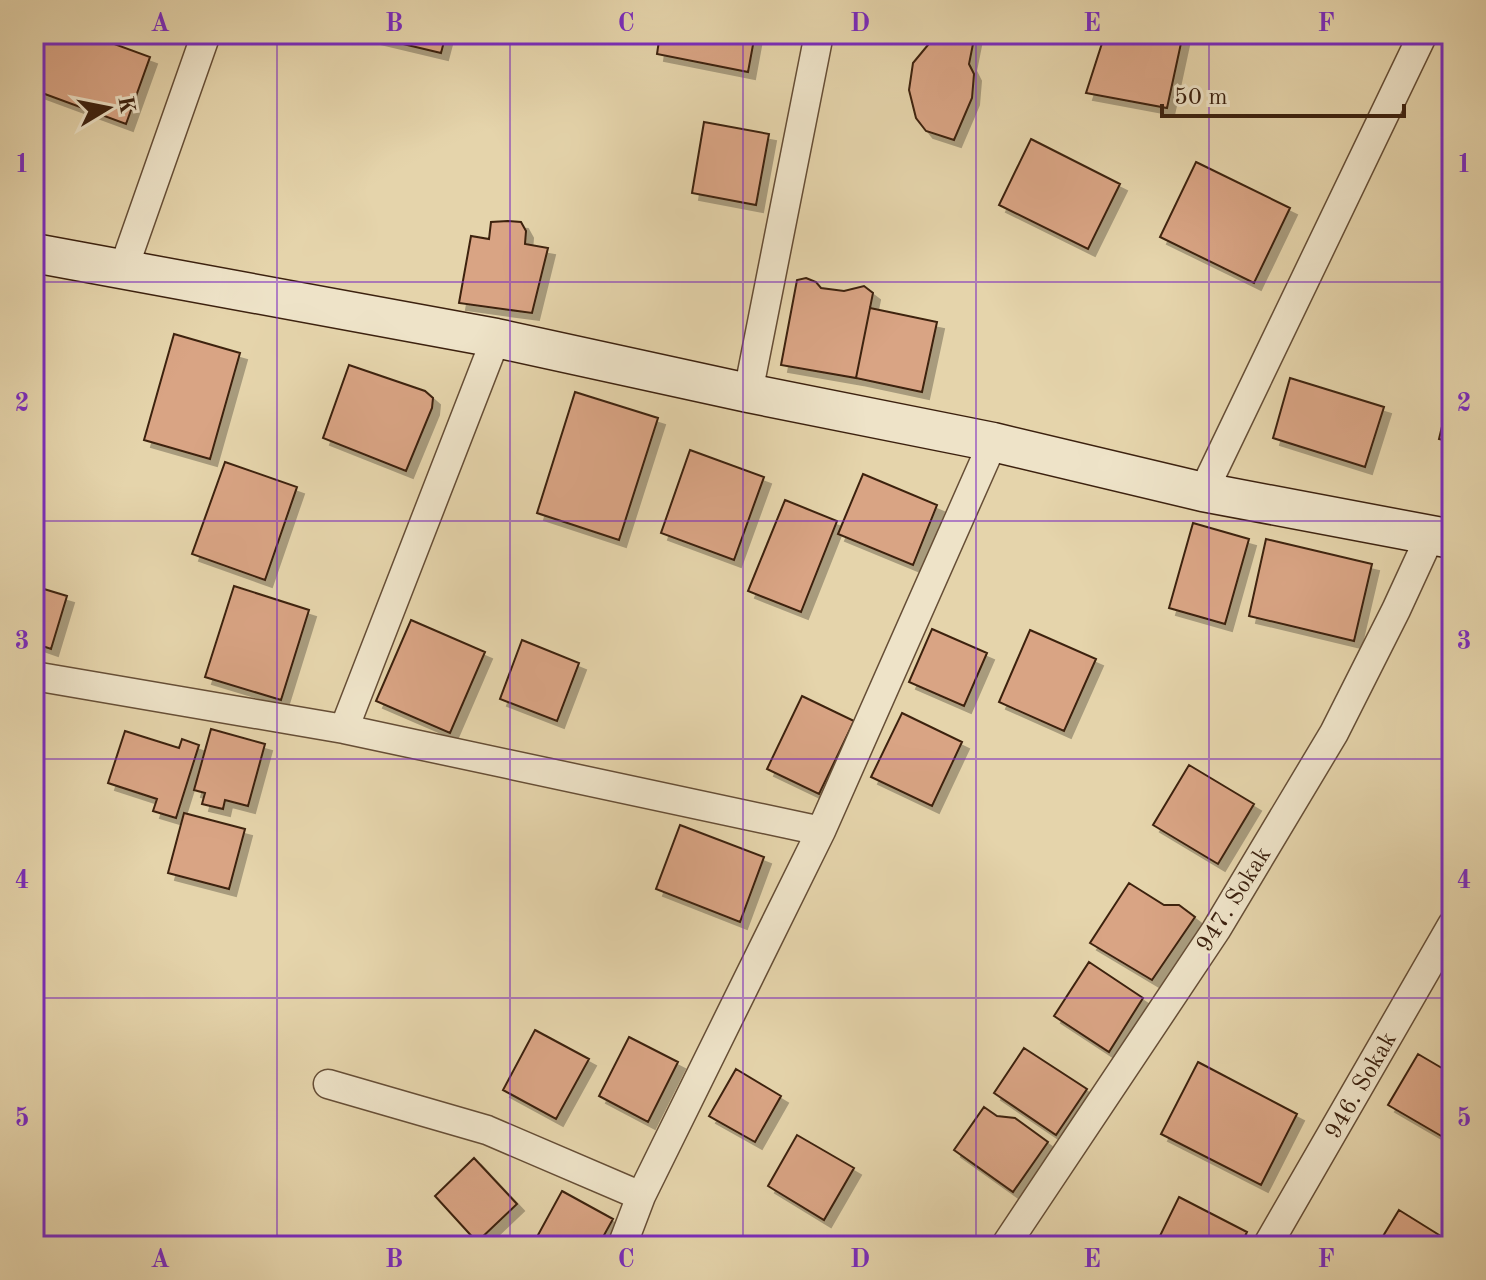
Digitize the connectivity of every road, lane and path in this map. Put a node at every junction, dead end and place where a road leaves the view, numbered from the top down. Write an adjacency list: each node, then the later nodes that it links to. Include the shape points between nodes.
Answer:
1 (206, 34): 5 (street)
2 (819, 34): 7 (street)
3 (1423, 34): 9 (street)
4 (34, 253): 5 (street)
5 (123, 270): 6 (street)
6 (496, 338): 7 (street); 12 (street)
7 (748, 393): 8 (street)
8 (993, 442): 9 (street); 13 (street)
9 (1203, 492): 10 (street)
10 (1441, 536): 18 (street, 947. Sokak, via 1396,610 1334,733 1216,930)
11 (34, 676): 12 (street)
12 (344, 729): 13 (street)
13 (821, 831): 16 (street)
14 (1452, 925): 19 (street, 946. Sokak)
15 (328, 1084): 16 (street, via 487,1130)
16 (641, 1196): 17 (street)
17 (622, 1246)
18 (1005, 1246)
19 (1267, 1246)

